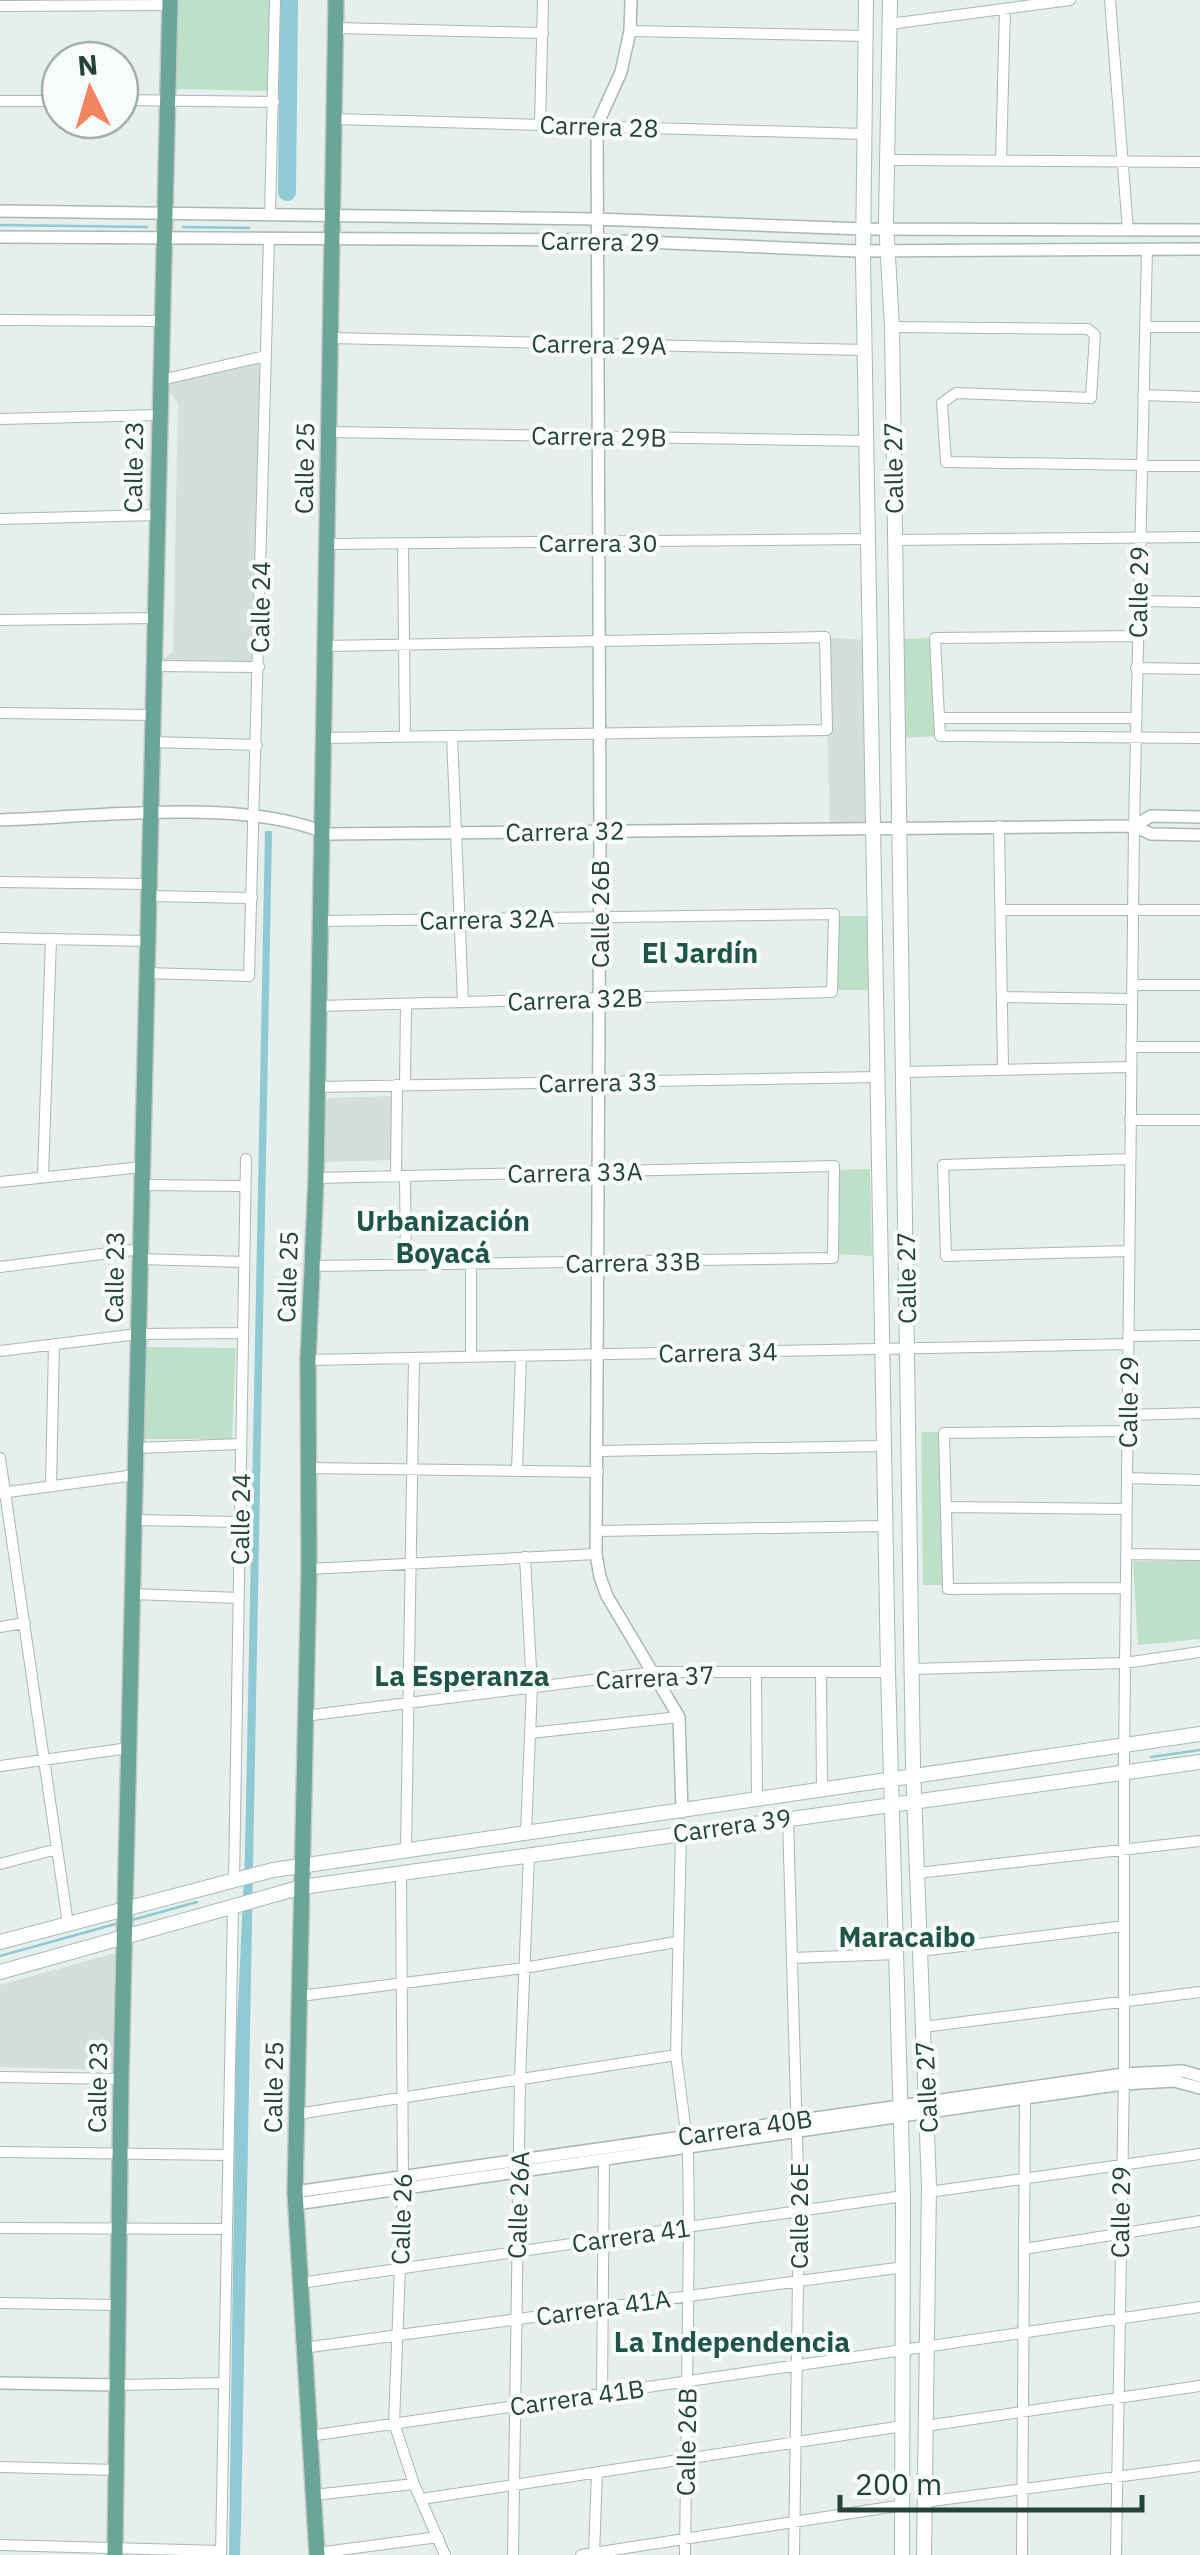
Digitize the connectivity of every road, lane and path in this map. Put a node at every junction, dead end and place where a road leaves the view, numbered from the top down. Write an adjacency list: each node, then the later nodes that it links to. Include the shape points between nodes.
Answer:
1 (276, 0): 21 (street)
2 (336, 0): 13 (main road, Calle 25)
3 (543, 0): 15 (street)
4 (631, 0): 14 (street, Calle 26B)
5 (866, 0): 16 (main road, Calle 27)
6 (890, 0): 12 (main road, Calle 27)
7 (1070, 0): 11 (street)
8 (1110, 0): 28 (street)
9 (170, 2): 10 (street); 18 (main road, Calle 23)
10 (0, 6)
11 (1005, 9): 12 (street); 27 (street)
12 (890, 24): 26 (main road, Calle 27)
13 (336, 28): 15 (street); 22 (main road, Calle 25)
14 (630, 30): 16 (street); 24 (street, Calle 26B, via 622,72)
15 (542, 34): 23 (street)
16 (866, 36): 25 (main road, Calle 27)
17 (140, 100): 18 (street)
18 (167, 100): 21 (street); 31 (main road, Calle 23)
19 (0, 101): 20 (street)
20 (40, 101)
21 (274, 102): 32 (street)
22 (335, 119): 23 (street, Carrera 28); 33 (main road, Calle 25)
23 (540, 124): 24 (street, Carrera 28)
24 (598, 125): 25 (street, Carrera 28); 34 (street, Calle 26B)
25 (864, 134): 35 (main road, Calle 27)
26 (888, 160): 27 (street); 36 (main road, Calle 27)
27 (1001, 160): 28 (street)
28 (1122, 162): 29 (street); 37 (street)
29 (1200, 162)
30 (0, 211): 31 (street, Carrera 29)
31 (164, 214): 32 (street, Carrera 29); 40 (main road, Calle 23)
32 (270, 215): 33 (street, Carrera 29)
33 (334, 216): 34 (street, Carrera 29); 42 (main road, Calle 25)
34 (596, 219): 35 (street, Carrera 29); 43 (street, Calle 26B)
35 (863, 229): 36 (street, Carrera 29); 47 (main road, Calle 27)
36 (886, 229): 37 (street, Carrera 29); 45 (main road, Calle 27)
37 (1128, 230): 38 (street, Carrera 29)
38 (1200, 230)
39 (0, 237): 40 (street, Carrera 29)
40 (164, 238): 41 (street, Carrera 29); 49 (main road, Calle 23)
41 (269, 238): 42 (street, Carrera 29); 56 (street, Calle 24)
42 (333, 238): 43 (street, Carrera 29); 53 (main road, Calle 25)
43 (596, 240): 47 (street, Carrera 29); 54 (street, Calle 26B)
44 (1147, 249): 45 (street, Carrera 29); 46 (street, Carrera 29); 51 (street, Calle 29)
45 (887, 250): 47 (street, Carrera 29); 50 (main road, Calle 27)
46 (1200, 250)
47 (863, 251): 55 (main road, Calle 27)
48 (0, 320): 49 (street)
49 (162, 320): 57 (main road, Calle 23)
50 (892, 327): 65 (street, via 1088,329 1095,335 1093,394 1086,399 956,393 942,403 946,462); 72 (main road, Calle 27)
51 (1145, 327): 52 (street); 58 (street, Calle 29)
52 (1200, 328)
53 (331, 338): 54 (street, Carrera 29A); 62 (main road, Calle 25)
54 (598, 344): 55 (street, Carrera 29A); 63 (street, Calle 26B)
55 (866, 350): 64 (main road, Calle 27)
56 (264, 356): 57 (street); 85 (street, Calle 24)
57 (160, 380): 60 (main road, Calle 23)
58 (1143, 395): 59 (street); 65 (street, Calle 29)
59 (1200, 397)
60 (160, 415): 61 (street); 67 (main road, Calle 23)
61 (0, 420)
62 (330, 432): 63 (street, Carrera 29B); 75 (main road, Calle 25)
63 (598, 436): 64 (street, Carrera 29B); 73 (street, Calle 26B)
64 (868, 440): 71 (main road, Calle 27)
65 (1141, 466): 66 (street); 70 (street, Calle 29)
66 (1200, 466)
67 (157, 515): 68 (street); 78 (main road, Calle 23)
68 (0, 520)
69 (1200, 536): 70 (street)
70 (1140, 537): 72 (street); 76 (street, Calle 29)
71 (869, 539): 73 (street, Carrera 30); 106 (main road, Calle 27)
72 (894, 540): 107 (main road, Calle 27)
73 (598, 542): 74 (street, Carrera 30); 81 (street, Calle 26B)
74 (403, 543): 75 (street, Carrera 30); 82 (street)
75 (327, 544): 83 (main road, Calle 25)
76 (1138, 601): 77 (street); 80 (street, Calle 29)
77 (1200, 602)
78 (155, 618): 79 (street); 84 (main road, Calle 23)
79 (0, 620)
80 (1137, 636): 86 (street, Calle 29); 90 (street, via 935,638)
81 (597, 641): 82 (street); 92 (street, Calle 26B); 92 (street, via 825,637 828,730)
82 (404, 644): 83 (street); 94 (street)
83 (325, 646): 96 (main road, Calle 25)
84 (154, 666): 85 (street); 89 (main road, Calle 23)
85 (259, 667): 99 (street, Calle 24)
86 (1136, 668): 87 (street); 91 (street, Calle 29)
87 (1200, 669)
88 (0, 712): 89 (street)
89 (152, 715): 98 (main road, Calle 23)
90 (939, 718): 91 (street); 95 (street, via 940,736)
91 (1136, 718): 95 (street, Calle 29)
92 (598, 734): 93 (street); 109 (street, Calle 26B)
93 (452, 736): 94 (street); 110 (street)
94 (405, 737): 96 (street)
95 (1135, 737): 97 (street); 105 (street, Calle 29)
96 (323, 738): 108 (main road, Calle 25)
97 (1200, 738)
98 (152, 742): 99 (street); 100 (main road, Calle 23)
99 (256, 746): 102 (street, Calle 24)
100 (150, 814): 102 (street, Carrera 32); 103 (street, Carrera 32); 113 (main road, Calle 23)
101 (1200, 816): 105 (street, Carrera 32, via 1152,816)
102 (259, 817): 108 (street, Carrera 32); 114 (street, Calle 24)
103 (0, 820)
104 (999, 826): 105 (street, Carrera 32); 107 (street, Carrera 32); 115 (street)
105 (1134, 826): 111 (street, Carrera 32, via 1151,834); 116 (street, Calle 29)
106 (874, 827): 107 (street, Carrera 32); 109 (street, Carrera 32); 139 (main road, Calle 27)
107 (898, 827): 138 (main road, Calle 27)
108 (321, 831): 110 (street, Carrera 32); 120 (main road, Calle 25)
109 (600, 831): 110 (street, Carrera 32); 118 (street, Calle 26B)
110 (456, 832): 119 (street)
111 (1200, 834)
112 (0, 882): 113 (street)
113 (148, 890): 114 (street); 123 (main road, Calle 23)
114 (252, 898): 124 (street, Calle 24, via 249,976)
115 (1002, 910): 116 (street); 128 (street)
116 (1133, 910): 117 (street); 125 (street, Calle 29)
117 (1200, 910)
118 (599, 918): 119 (street, Carrera 32A); 127 (street, Carrera 32A, via 834,914); 129 (street, Calle 26B)
119 (459, 920): 120 (street, Carrera 32A); 131 (street)
120 (320, 922): 133 (main road, Calle 25)
121 (0, 938): 122 (street)
122 (51, 939): 123 (street); 149 (street)
123 (147, 942): 124 (main road, Calle 23)
124 (146, 973): 147 (main road, Calle 23)
125 (1132, 985): 126 (street); 130 (street, Calle 29)
126 (1200, 986)
127 (832, 992): 129 (street, Carrera 32B)
128 (1002, 997): 130 (street); 137 (street)
129 (599, 999): 131 (street, Carrera 32B); 140 (street, Calle 26B)
130 (1132, 999): 134 (street, Calle 29)
131 (463, 1002): 132 (street, Carrera 32B)
132 (406, 1004): 133 (street, Carrera 32B); 141 (street)
133 (319, 1006): 142 (main road, Calle 25)
134 (1131, 1047): 135 (street); 136 (street, Calle 29)
135 (1200, 1047)
136 (1131, 1068): 137 (street); 143 (street, Calle 29)
137 (1003, 1070): 138 (street)
138 (903, 1072): 170 (main road, Calle 27)
139 (879, 1076): 140 (street, Carrera 33); 169 (main road, Calle 27)
140 (598, 1082): 141 (street, Carrera 33); 148 (street, Calle 26B)
141 (401, 1085): 142 (street, Carrera 33); 150 (street)
142 (317, 1087): 151 (main road, Calle 25)
143 (1130, 1120): 144 (street); 146 (street, Calle 29)
144 (1200, 1120)
145 (246, 1159): 154 (street, Calle 24)
146 (1130, 1159): 155 (street, Calle 29); 155 (street, via 943,1165 946,1256)
147 (142, 1166): 149 (street); 153 (main road, Calle 23)
148 (598, 1171): 150 (street, Carrera 33A); 157 (street, Carrera 33A, via 834,1166); 159 (street, Calle 26B)
149 (43, 1176): 152 (street)
150 (401, 1176): 151 (street, Carrera 33A); 161 (street)
151 (316, 1178): 162 (main road, Calle 25)
152 (0, 1182)
153 (141, 1185): 154 (street); 156 (main road, Calle 23)
154 (245, 1186): 158 (street, Calle 24)
155 (1129, 1252): 167 (street, Calle 29)
156 (140, 1254): 158 (street); 163 (street); 165 (main road, Calle 23)
157 (833, 1258): 159 (street, Carrera 33B)
158 (244, 1262): 164 (street, Calle 24)
159 (598, 1262): 160 (street, Carrera 33B); 172 (street, Calle 26B)
160 (472, 1264): 161 (street, Carrera 33B); 174 (street)
161 (406, 1265): 162 (street, Carrera 33B)
162 (313, 1266): 176 (main road, Calle 25)
163 (0, 1267)
164 (243, 1333): 165 (street); 180 (street, Calle 24)
165 (138, 1334): 168 (street); 182 (main road, Calle 23)
166 (1200, 1335): 167 (street, Carrera 34)
167 (1128, 1340): 170 (street, Carrera 34); 178 (street, Calle 29)
168 (54, 1344): 171 (street); 192 (street)
169 (882, 1349): 170 (street, Carrera 34); 172 (street, Carrera 34); 181 (main road, Calle 27)
170 (906, 1349): 213 (main road, Calle 27)
171 (0, 1351)
172 (598, 1354): 173 (street, Carrera 34); 183 (street, Calle 26B)
173 (522, 1356): 174 (street, Carrera 34); 187 (street)
174 (471, 1357): 175 (street, Carrera 34)
175 (414, 1358): 176 (street, Carrera 34); 186 (street)
176 (308, 1360): 185 (main road, Calle 25)
177 (1200, 1413): 178 (street)
178 (1127, 1415): 179 (street, Calle 29)
179 (1127, 1431): 190 (street, Calle 29); 194 (street, via 944,1434)
180 (241, 1444): 182 (street); 197 (street, Calle 24)
181 (884, 1446): 183 (street); 198 (main road, Calle 27)
182 (136, 1448): 189 (main road, Calle 23)
183 (598, 1451): 188 (street, Calle 26B)
184 (0, 1458): 193 (street)
185 (307, 1468): 186 (street); 205 (main road, Calle 25)
186 (412, 1470): 187 (street); 204 (street)
187 (516, 1471): 188 (street)
188 (598, 1472): 199 (street, Calle 26B)
189 (135, 1474): 192 (street); 196 (main road, Calle 23)
190 (1127, 1478): 191 (street); 195 (street, Calle 29)
191 (1200, 1480)
192 (50, 1486): 193 (street)
193 (2, 1493): 209 (street)
194 (946, 1507): 195 (street); 206 (street, via 948,1590)
195 (1126, 1509): 201 (street, Calle 29)
196 (134, 1520): 197 (street); 207 (main road, Calle 23)
197 (240, 1522): 208 (street, Calle 24)
198 (885, 1526): 199 (street); 217 (main road, Calle 27)
199 (598, 1532): 200 (street, Calle 26B)
200 (596, 1554): 203 (street); 214 (street, Calle 26B, via 607,1596)
201 (1126, 1554): 202 (street); 206 (street, Calle 29)
202 (1200, 1555)
203 (525, 1558): 204 (street); 218 (street)
204 (410, 1563): 205 (street); 219 (street)
205 (309, 1569): 220 (main road, Calle 25)
206 (1126, 1588): 212 (street, Calle 29)
207 (133, 1594): 208 (street); 226 (main road, Calle 23)
208 (239, 1598): 253 (street, Calle 24)
209 (25, 1623): 210 (street); 228 (street)
210 (0, 1626)
211 (1200, 1652): 212 (street)
212 (1125, 1663): 213 (street); 225 (street, Calle 29)
213 (912, 1669): 233 (main road, Calle 27)
214 (656, 1672): 215 (street, Carrera 37); 218 (street, Carrera 37); 221 (street, Calle 26B)
215 (756, 1672): 216 (street, Carrera 37); 237 (street)
216 (821, 1672): 217 (street, Carrera 37); 236 (street)
217 (888, 1672): 235 (main road, Calle 27)
218 (532, 1687): 219 (street, Carrera 37); 222 (street)
219 (408, 1703): 220 (street, Carrera 37); 246 (street)
220 (304, 1716): 250 (main road, Calle 25)
221 (679, 1717): 222 (street); 240 (street, Calle 26B)
222 (530, 1733): 242 (street)
223 (1200, 1734): 224 (main road, Carrera 39)
224 (1149, 1742): 225 (main road, Carrera 39); 231 (main road, via 1139,1757)
225 (1124, 1745): 227 (main road, Carrera 39); 232 (street, Calle 29)
226 (130, 1748): 228 (street); 257 (main road, Calle 23)
227 (1097, 1748): 233 (main road, Carrera 39); 234 (main road, via 1108,1761)
228 (45, 1760): 230 (street); 245 (street)
229 (1200, 1762): 231 (main road, Carrera 39)
230 (0, 1766)
231 (1148, 1769): 232 (main road, Carrera 39)
232 (1124, 1772): 234 (main road, Carrera 39); 247 (street, Calle 29)
233 (914, 1776): 235 (main road, Carrera 39); 238 (main road, Calle 27)
234 (1099, 1776): 238 (main road, Carrera 39)
235 (890, 1779): 236 (main road, Carrera 39); 239 (main road, Calle 27)
236 (822, 1791): 237 (main road, Carrera 39)
237 (757, 1800): 240 (main road, Carrera 39)
238 (915, 1800): 239 (main road, Carrera 39); 252 (main road, Calle 27)
239 (892, 1804): 241 (main road, Carrera 39); 262 (main road, Calle 27)
240 (682, 1812): 242 (main road, Carrera 39)
241 (788, 1818): 243 (main road, Carrera 39); 263 (street, Calle 26E)
242 (526, 1832): 246 (main road, Carrera 39)
243 (681, 1833): 248 (main road, Carrera 39); 260 (street, Calle 26B)
244 (1200, 1840): 247 (street)
245 (57, 1848): 249 (street); 256 (street)
246 (406, 1850): 250 (main road, Carrera 39)
247 (1124, 1852): 252 (street); 258 (street, Calle 29)
248 (529, 1854): 251 (main road, Carrera 39); 264 (street, Calle 26A)
249 (0, 1864)
250 (302, 1865): 253 (main road, Carrera 39); 254 (main road, Calle 25); 255 (main road, Carrera 39)
251 (402, 1872): 254 (main road, Carrera 39); 266 (street, Calle 26)
252 (918, 1873): 261 (main road, Calle 27)
253 (243, 1877): 257 (main road, Carrera 39)
254 (302, 1887): 255 (main road, Carrera 39); 268 (main road, Calle 25)
255 (248, 1901): 257 (main road, Carrera 39); 287 (street, Calle 25)
256 (68, 1924): 257 (main road, Carrera 39); 259 (main road, Carrera 39)
257 (126, 1925): 265 (main road, Carrera 39); 273 (main road, Calle 23)
258 (1124, 1926): 261 (street); 269 (street, Calle 29)
259 (0, 1942)
260 (676, 1942): 264 (street); 271 (street, Calle 26B)
261 (921, 1951): 270 (main road, Calle 27)
262 (897, 1954): 263 (street); 280 (main road, Calle 27)
263 (792, 1958): 282 (street, Calle 26E)
264 (524, 1968): 266 (street); 274 (street, Calle 26A)
265 (0, 1972)
266 (402, 1982): 268 (street); 277 (street, Calle 26)
267 (1200, 1992): 269 (street)
268 (300, 1996): 281 (main road, Calle 25)
269 (1124, 2002): 270 (street); 275 (street, Calle 29)
270 (923, 2027): 279 (main road, Calle 27)
271 (676, 2055): 274 (street); 283 (street, Calle 26B)
272 (0, 2077): 273 (street)
273 (121, 2079): 285 (main road, Calle 23)
274 (520, 2079): 277 (street); 289 (street, Calle 26A)
275 (1124, 2079): 276 (street, Carrera 40B, via 1172,2070); 278 (street, Carrera 40B); 279 (street, Carrera 40B); 290 (street, Calle 29)
276 (1196, 2080)
277 (403, 2097): 281 (street); 292 (street, Calle 26)
278 (1025, 2098): 279 (street, Carrera 40B); 291 (street)
279 (927, 2107): 280 (street, Carrera 40B); 293 (main road, Calle 27)
280 (900, 2111): 282 (street, Carrera 40B); 294 (main road, Calle 27)
281 (297, 2114): 295 (main road, Calle 25)
282 (798, 2126): 283 (street, Carrera 40B); 296 (street, Calle 26E)
283 (686, 2142): 288 (street, Carrera 40B); 289 (street, Carrera 40B); 298 (street, Calle 26B)
284 (0, 2152): 285 (street)
285 (121, 2154): 287 (street); 301 (main road, Calle 23)
286 (1200, 2154): 290 (street)
287 (228, 2155): 300 (street, Calle 25)
288 (604, 2160): 289 (street, Carrera 40B); 303 (street)
289 (519, 2165): 292 (street, Carrera 40B); 305 (street, Calle 26A)
290 (1121, 2166): 291 (street); 302 (street, Calle 29)
291 (1024, 2179): 293 (street); 304 (street)
292 (403, 2183): 295 (street, Carrera 40B); 307 (street, Calle 26)
293 (929, 2192): 319 (main road, Calle 27)
294 (903, 2196): 296 (street, Carrera 41); 306 (main road, Calle 27)
295 (296, 2198): 309 (main road, Calle 25)
296 (799, 2211): 298 (street, Carrera 41); 308 (street, Calle 26E)
297 (1200, 2222): 302 (street)
298 (689, 2227): 303 (street, Carrera 41); 310 (street, Calle 26B)
299 (0, 2228): 301 (street)
300 (226, 2229): 301 (street); 324 (street, Calle 25)
301 (120, 2230): 312 (main road, Calle 23)
302 (1119, 2234): 304 (street); 315 (street, Calle 29)
303 (604, 2239): 305 (street, Carrera 41); 314 (street)
304 (1024, 2249): 317 (street)
305 (516, 2252): 307 (street, Carrera 41); 316 (street, Calle 26A)
306 (904, 2267): 308 (street, Carrera 41A); 321 (main road, Calle 27)
307 (398, 2269): 309 (street, Carrera 41); 318 (street, Calle 26)
308 (798, 2281): 310 (street, Carrera 41A); 322 (street, Calle 26E)
309 (300, 2283): 320 (main road, Calle 25)
310 (688, 2296): 314 (street, Carrera 41A); 323 (street, Calle 26B)
311 (0, 2304): 312 (street)
312 (118, 2305): 326 (main road, Calle 23)
313 (1200, 2307): 315 (street, Carrera 41B)
314 (603, 2308): 316 (street, Carrera 41A); 328 (street)
315 (1118, 2318): 317 (street, Carrera 41B); 329 (street, Calle 29)
316 (515, 2319): 318 (street, Carrera 41A); 330 (street, Calle 26A)
317 (1023, 2332): 319 (street, Carrera 41B); 331 (street)
318 (397, 2335): 320 (street, Carrera 41A); 332 (street, Calle 26)
319 (926, 2346): 321 (street, Carrera 41B); 334 (main road, Calle 27)
320 (303, 2348): 335 (main road, Calle 25)
321 (904, 2350): 322 (street, Carrera 41B); 333 (main road, Calle 27)
322 (798, 2365): 323 (street, Carrera 41B); 336 (street, Calle 26E)
323 (686, 2381): 328 (street, Carrera 41B); 337 (street, Calle 26B)
324 (223, 2383): 326 (street); 355 (street, Calle 25)
325 (0, 2384): 326 (street)
326 (116, 2384): 340 (main road, Calle 23)
327 (1200, 2386): 329 (street)
328 (602, 2393): 330 (street, Carrera 41B)
329 (1118, 2398): 331 (street); 342 (street, Calle 29)
330 (514, 2406): 332 (street, Carrera 41B); 344 (street, Calle 26A)
331 (1023, 2412): 334 (street); 345 (street)
332 (394, 2423): 335 (street, Carrera 41B); 343 (street, Calle 26)
333 (903, 2426): 336 (street); 349 (main road, Calle 27)
334 (925, 2426): 348 (main road, Calle 27)
335 (310, 2436): 346 (main road, Calle 25)
336 (795, 2442): 337 (street); 350 (street, Calle 26E)
337 (685, 2459): 341 (street); 352 (street, Calle 26B)
338 (1200, 2466): 342 (street)
339 (0, 2467): 340 (street)
340 (116, 2470): 354 (main road, Calle 23)
341 (597, 2472): 344 (street); 357 (street)
342 (1117, 2477): 345 (street); 366 (street, Calle 29)
343 (414, 2484): 346 (street); 347 (street, Calle 26)
344 (514, 2484): 347 (street); 359 (street, Calle 26A)
345 (1022, 2490): 348 (street); 365 (street)
346 (314, 2495): 356 (main road, Calle 25)
347 (421, 2499): 351 (street, Calle 26)
348 (924, 2502): 364 (main road, Calle 27)
349 (902, 2505): 350 (street); 363 (main road, Calle 27)
350 (795, 2522): 352 (street); 362 (street, Calle 26E)
351 (438, 2537): 356 (street); 358 (street, Calle 26)
352 (684, 2539): 357 (street); 361 (street, Calle 26B)
353 (0, 2545): 354 (street)
354 (115, 2552): 355 (street)
355 (221, 2553)
356 (317, 2554)
357 (594, 2554): 360 (street)
358 (445, 2555)
359 (513, 2555)
360 (580, 2555)
361 (685, 2555)
362 (794, 2555)
363 (902, 2555)
364 (924, 2555)
365 (1022, 2555)
366 (1116, 2555)

